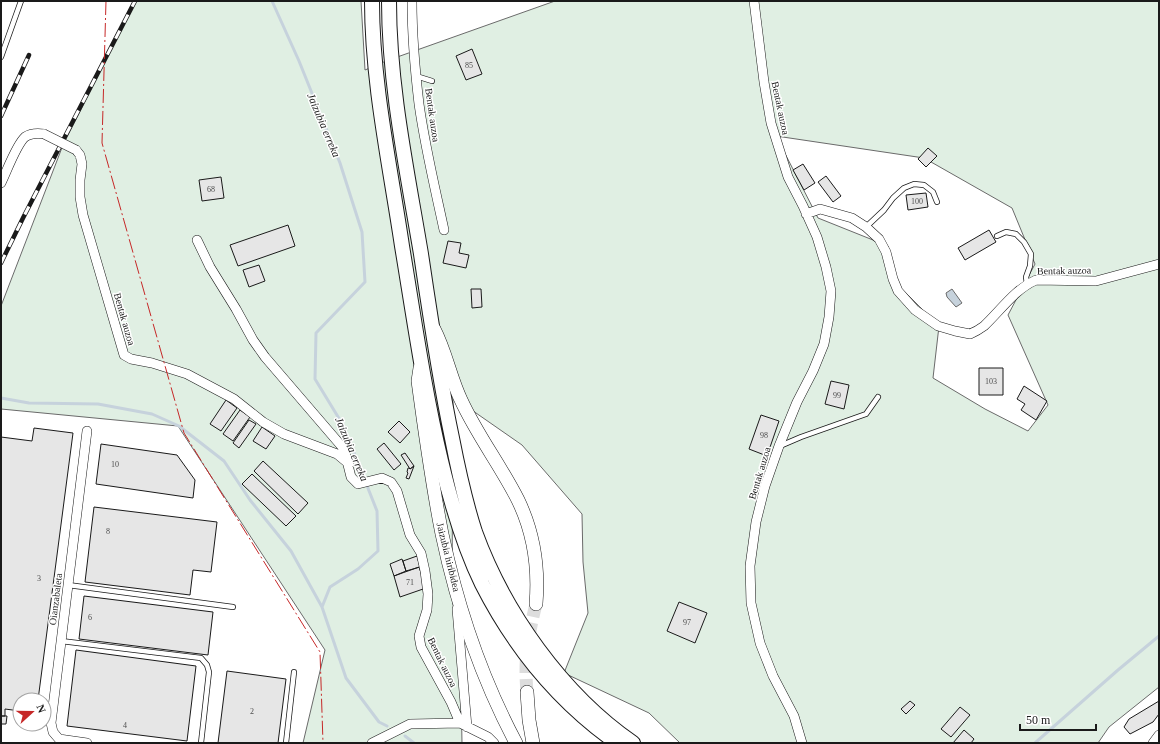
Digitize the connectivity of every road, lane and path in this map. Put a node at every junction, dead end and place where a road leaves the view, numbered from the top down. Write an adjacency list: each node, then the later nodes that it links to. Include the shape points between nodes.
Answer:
1 (21, 1): 6 (lane)
2 (372, 1): 19 (main road, via 380,104)
3 (389, 1): 18 (main road, via 396,100)
4 (412, 1): 7 (street, Bentak auzoa)
5 (754, 1): 11 (street, Bentak auzoa, via 771,123 788,177)
6 (1, 57)
7 (416, 76): 8 (lane); 13 (street, Bentak auzoa, via 428,156)
8 (432, 81)
9 (1, 183): 23 (street, Bentak auzoa, bridge, via 26,136 34,133 44,134 76,150 82,164 80,197 84,215 124,355 187,374 234,399 263,422 284,434 337,454)
10 (937, 202): 12 (lane, via 933,192 924,185 914,184 904,188)
11 (806, 214): 12 (street, Bentak auzoa, via 820,209 852,218); 22 (street, Bentak auzoa, via 817,237 826,267 831,291 830,317 824,344)
12 (866, 227): 17 (street, Bentak auzoa, via 879,239 886,252 898,291 915,310 938,326 970,334 982,327)
13 (444, 230)
14 (996, 236): 17 (lane, via 1006,232 1016,234 1024,242 1031,254)
15 (197, 240): 23 (street, Bentak auzoa, via 210,267 261,352 344,449)
16 (1159, 264): 17 (street, Bentak auzoa, via 1096,281 1036,280)
17 (1027, 284)
18 (432, 323): 26 (main road, via 460,399 509,482 528,523 537,566); 41 (main road, via 442,391 462,487 476,533 494,577 518,619 560,676 594,711)
19 (421, 363): 25 (main road, Jaizubia hiribidea, via 418,382 431,474); 40 (main road, via 453,506 462,537 481,582 506,626 534,666 586,719)
20 (878, 397): 22 (lane, via 866,414)
21 (87, 430): 24 (street, Oianzabaleta)
22 (778, 446): 42 (street, Bentak auzoa, via 756,522 750,566 751,603 760,643 773,676 794,716)
23 (349, 464): 31 (street, Bentak auzoa, via 351,477 358,484 382,478 391,482 397,491 410,535 421,553 425,571 428,594 427,610 419,636 421,647)
24 (68, 585): 27 (lane); 28 (street, Oianzabaleta)
25 (456, 588): 31 (street); 38 (main road, Jaizubia hiribidea, via 483,669)
26 (536, 604)
27 (233, 607)
28 (61, 641): 33 (street, Oianzabaleta, via 51,723 53,732 59,739); 34 (lane, via 201,658 209,672)
29 (294, 672): 35 (lane)
30 (527, 692): 39 (main road)
31 (463, 725): 36 (street, via 410,724); 37 (street, via 488,737)
32 (1159, 735): 43 (street)
33 (87, 743)
34 (201, 743)
35 (286, 743)
36 (372, 743)
37 (494, 743)
38 (516, 743)
39 (533, 743)
40 (617, 743)
41 (633, 743)
42 (802, 743)
43 (1153, 743)

